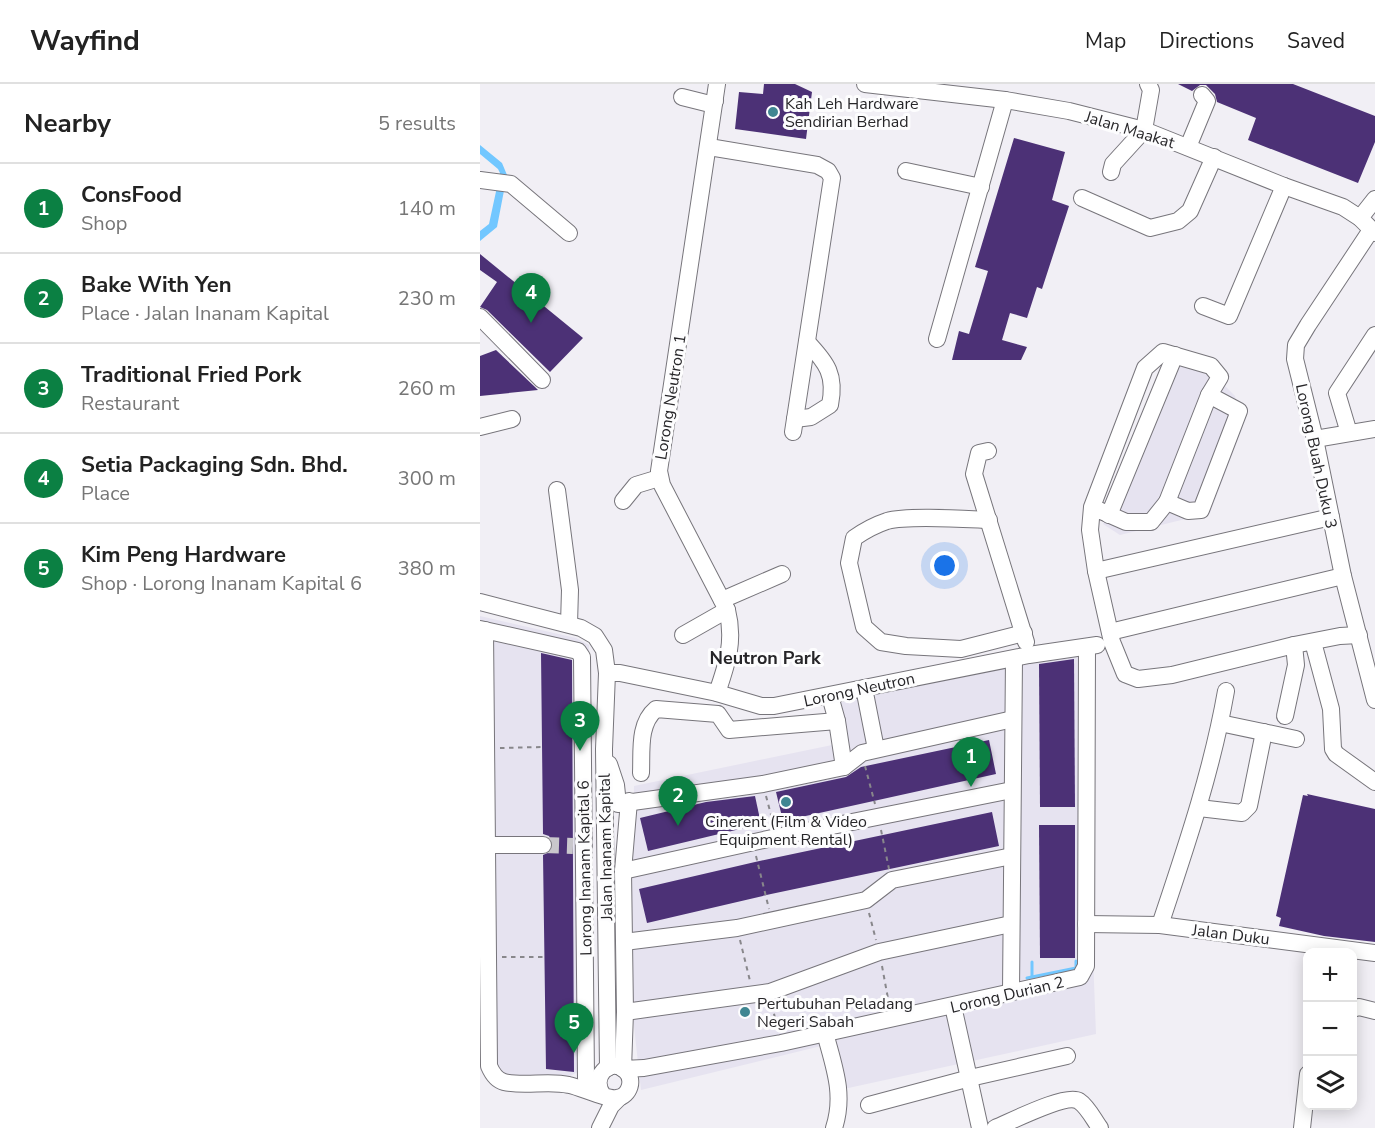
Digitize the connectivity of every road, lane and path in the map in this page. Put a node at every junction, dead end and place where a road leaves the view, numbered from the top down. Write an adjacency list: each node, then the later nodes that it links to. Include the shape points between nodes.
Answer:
1 (865, 84): 6 (street, Jalan Maakat)
2 (1148, 84): 7 (street, via 1151,90)
3 (716, 92): 5 (street, via 710,104); 8 (street, Lorong Neutron 1)
4 (1202, 95): 9 (street, via 1207,101)
5 (682, 97)
6 (1005, 100): 7 (street, Jalan Maakat); 15 (street)
7 (1143, 130): 9 (street, Jalan Maakat); 12 (street, via 1113,164)
8 (709, 147): 24 (street, via 817,165 832,178); 34 (street, Lorong Neutron 1)
9 (1188, 147): 10 (street, Jalan Maakat)
10 (1214, 157): 14 (street, Jalan Maakat); 16 (street, via 1190,211 1178,221 1150,228)
11 (906, 171): 15 (street)
12 (1111, 172)
13 (496, 182): 19 (street)
14 (1284, 186): 18 (street, Jalan Maakat, via 1343,207); 20 (street, via 1229,316)
15 (981, 187): 23 (street)
16 (1082, 198)
17 (1375, 199): 18 (street, Lorong Buah Duku 3)
18 (1369, 227): 32 (street, Lorong Buah Duku 3, via 1296,345 1295,359)
19 (569, 233)
20 (1203, 306)
21 (480, 317): 26 (street)
22 (1375, 335): 31 (street, via 1337,393)
23 (937, 339)
24 (807, 342): 24 (street, via 794,425 830,405 833,389 823,358)
25 (1175, 355): 27 (street, via 1211,366 1221,377); 38 (street, via 1163,352 1145,368); 39 (street)
26 (542, 380)
27 (1209, 395): 37 (street); 37 (street, via 1239,411 1202,510 1188,511)
28 (512, 419): 29 (street)
29 (480, 427)
30 (1375, 429): 31 (street)
31 (1349, 434): 32 (street)
32 (1315, 440): 40 (street, Lorong Buah Duku 3)
33 (988, 451): 41 (street, via 979,453 974,474)
34 (659, 478): 36 (street, via 636,485); 46 (street, Lorong Neutron 1)
35 (557, 490): 47 (street, via 570,590)
36 (623, 501)
37 (1167, 502): 39 (street, via 1151,522 1126,522)
38 (1092, 507): 39 (street); 42 (street, via 1090,530)
39 (1109, 515)
40 (1331, 517): 42 (street); 44 (street, Lorong Buah Duku 3)
41 (989, 520): 49 (street); 49 (street, via 889,520 854,538 849,563 864,627 881,642 961,649)
42 (1096, 571): 52 (street)
43 (782, 574): 46 (street)
44 (1343, 576): 51 (street, Lorong Buah Duku 3); 52 (street, Lorong Neutron)
45 (482, 604): 47 (street, Jalan Inanam Kapital)
46 (725, 605): 50 (street); 60 (street, Lorong Neutron 1, via 731,630 729,656)
47 (569, 624): 57 (street, Jalan Inanam Kapital, via 595,636 604,650)
48 (483, 629): 70 (street); 112 (street, Lorong Inanam Kapital 6, via 578,651 582,657 578,846)
49 (1024, 633): 56 (street)
50 (683, 635)
51 (1359, 635): 53 (street); 62 (street, Lorong Buah Duku 3)
52 (1111, 637): 54 (street, via 1125,674 1138,679 1172,675); 55 (street, Lorong Neutron)
53 (1313, 642): 54 (street); 75 (street, via 1332,709 1333,749)
54 (1294, 645): 63 (street, via 1296,666)
55 (1087, 646): 56 (street, Lorong Neutron); 93 (street, Lorong Durian 2)
56 (1022, 657): 58 (street, Lorong Neutron); 64 (street)
57 (607, 673): 60 (street, Lorong Neutron); 71 (street, Jalan Inanam Kapital)
58 (864, 688): 61 (street, Lorong Neutron); 72 (street)
59 (1226, 691): 66 (street)
60 (717, 693): 61 (street, Lorong Neutron, via 761,706)
61 (830, 696): 65 (street)
62 (1375, 700)
63 (1285, 716)
64 (1013, 718): 72 (street); 77 (street)
65 (837, 721): 73 (street); 74 (street, via 729,730 718,714 656,709 643,729)
66 (1220, 723): 67 (street); 79 (street)
67 (1264, 732): 68 (street); 79 (street, via 1249,806 1242,813)
68 (1296, 739)
69 (542, 747): 70 (path)
70 (486, 748): 83 (street)
71 (604, 749): 78 (street, via 618,804); 88 (street, Jalan Inanam Kapital)
72 (869, 751): 73 (street); 80 (path)
73 (844, 767): 76 (street)
74 (641, 773)
75 (1375, 782)
76 (763, 784): 78 (street); 81 (path)
77 (1012, 790): 80 (street); 85 (street)
78 (629, 801): 86 (street); 88 (street, via 618,828 616,882)
79 (1199, 808): 94 (street)
80 (878, 816): 81 (street); 87 (path)
81 (777, 837): 82 (street)
82 (752, 843): 86 (street); 91 (path)
83 (488, 844): 84 (street); 90 (street)
84 (543, 845)
85 (1012, 856): 87 (street); 92 (street)
86 (623, 871): 96 (street)
87 (892, 880): 89 (street)
88 (605, 883): 112 (street, Jalan Inanam Kapital)
89 (866, 900): 91 (street); 97 (path)
90 (484, 916): 99 (street)
91 (772, 921): 95 (street)
92 (1011, 924): 97 (street); 101 (street)
93 (1086, 924): 94 (street, Jalan Duku); 101 (street, Lorong Durian 2, via 1086,966 1080,977)
94 (1160, 925): 98 (street, Jalan Duku)
95 (737, 928): 96 (street); 102 (path)
96 (624, 942): 106 (street)
97 (879, 952): 102 (street); 107 (path)
98 (1375, 952)
99 (488, 957): 100 (path); 114 (street, via 489,1066 493,1075 503,1082)
100 (544, 957)
101 (1011, 992): 103 (street, Lorong Durian 2)
102 (762, 994): 106 (street); 109 (path)
103 (953, 1006): 107 (street, Lorong Durian 2); 113 (street)
104 (1357, 1008): 105 (street)
105 (1375, 1011)
106 (625, 1012): 112 (street)
107 (892, 1019): 108 (street, Lorong Durian 2)
108 (825, 1033): 109 (street, Lorong Durian 2); 119 (street, via 840,1092)
109 (781, 1043): 111 (street, Lorong Durian 2)
110 (1067, 1056): 113 (street)
111 (644, 1068): 112 (street, Lorong Durian 2); 115 (street)
112 (604, 1072): 114 (street, Lorong Durian 2); 115 (street, via 598,1085); 115 (street, via 627,1072 631,1082)
113 (970, 1078): 116 (street); 120 (street)
114 (567, 1084): 115 (street)
115 (616, 1095): 118 (street)
116 (869, 1105)
117 (1304, 1110): 123 (street)
118 (600, 1128)
119 (834, 1128)
120 (980, 1128)
121 (995, 1128): 122 (street, via 1074,1099 1083,1104)
122 (1100, 1128)
123 (1302, 1128)

